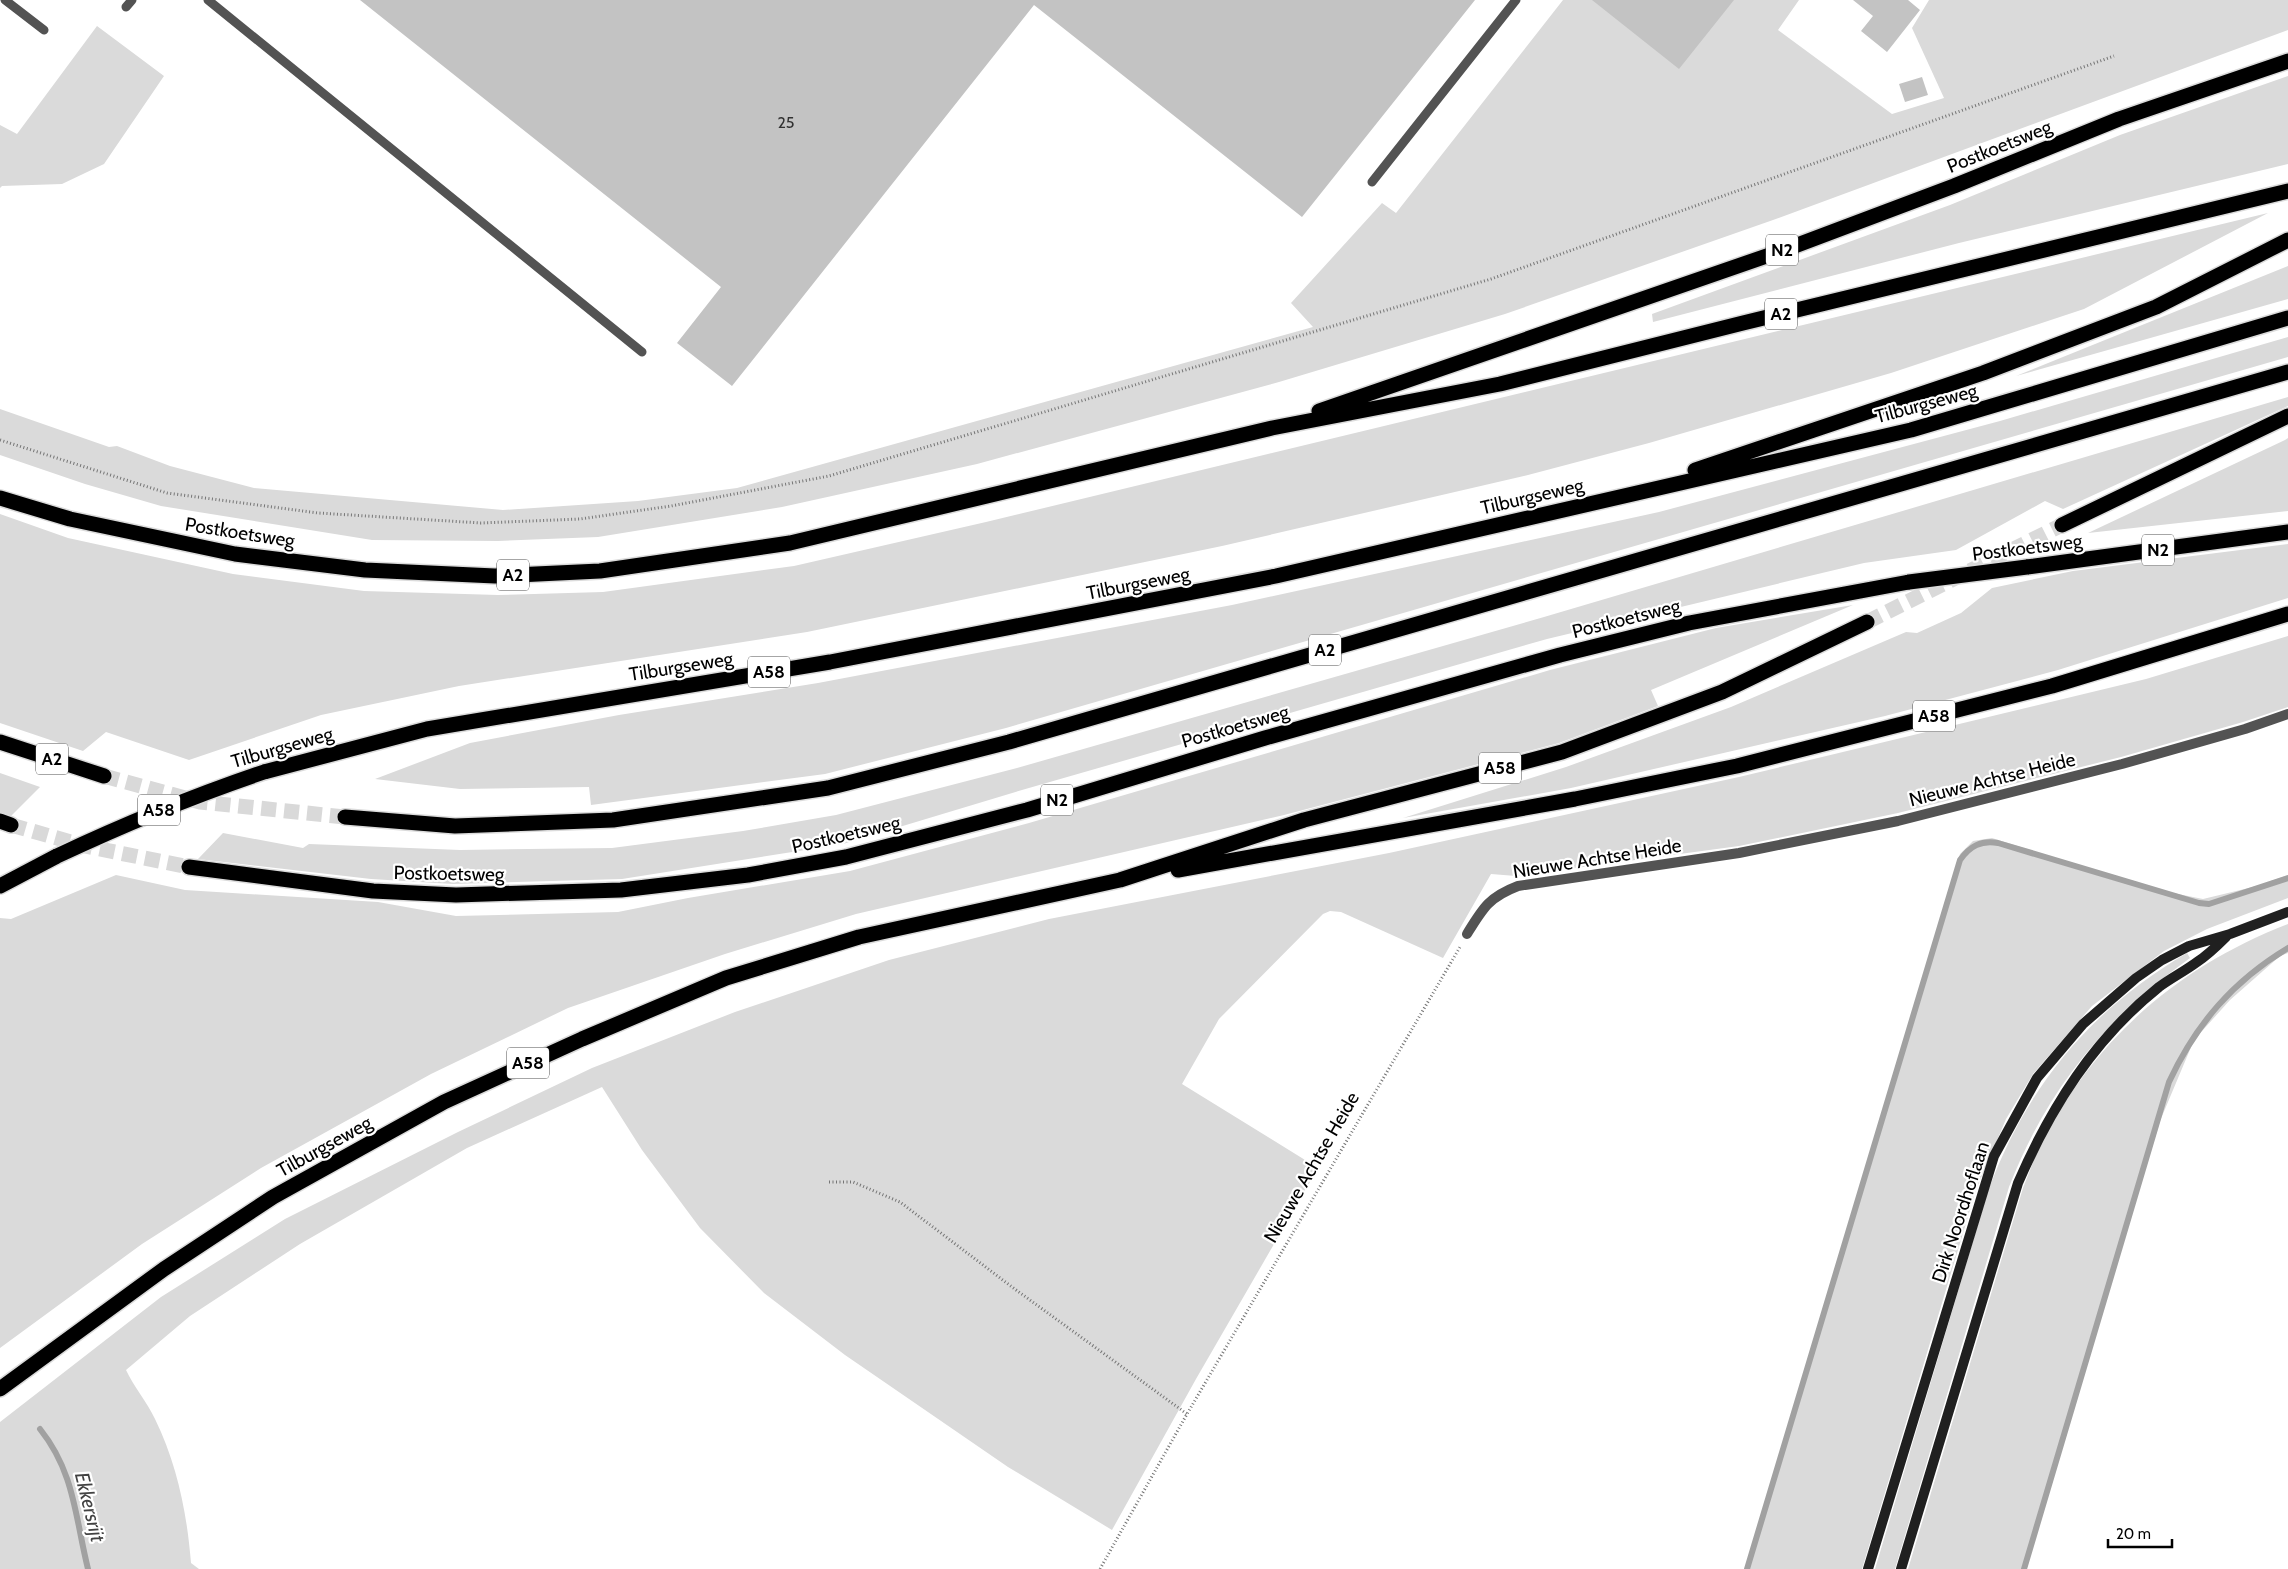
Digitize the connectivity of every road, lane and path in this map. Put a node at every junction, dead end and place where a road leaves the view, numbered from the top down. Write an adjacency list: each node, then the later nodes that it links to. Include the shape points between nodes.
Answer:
1 (5, 0): 4 (lane)
2 (208, 0): 11 (lane)
3 (1516, 0): 7 (lane)
4 (44, 30)
5 (2114, 56): 15 (path, via 1491,279 829,476 671,506 580,519 482,523 318,513 167,493)
6 (2288, 61): 14 (highway, Postkoetsweg / N2, via 2118,119 1784,250)
7 (1372, 182)
8 (2288, 191): 14 (highway, Postkoetsweg / A2, via 1500,384)
9 (2288, 240): 16 (highway, via 2156,307 1983,373)
10 (2288, 318): 16 (highway, Tilburgseweg / A58, via 1911,430)
11 (642, 352)
12 (2288, 372): 25 (highway, A2, via 1009,742 828,788 613,820 455,826)
13 (2288, 416): 18 (highway)
14 (1272, 428): 17 (highway, Postkoetsweg / A2, via 790,543 600,572 495,576 346,568 235,554 70,519)
15 (0, 440)
16 (1616, 497): 28 (highway, Tilburgseweg / A58, bridge, via 1276,576 830,662 427,729 264,772 200,793 56,856)
17 (0, 498)
18 (2062, 525)
19 (2288, 532): 26 (highway, Postkoetsweg / N2, bridge, via 1909,582 1689,623 1265,738 1027,810 846,857 748,875 621,890 456,895 373,891)
20 (2288, 614): 27 (highway, A58, via 2052,686 1737,766 1575,799)
21 (1867, 622): 27 (highway, Tilburgseweg / A58, via 1722,692 1562,752 1304,820)
22 (2288, 714): 30 (street, Nieuwe Achtse Heide, via 2122,764 1898,821 1739,853 1518,886 1499,893 1484,906)
23 (0, 742): 24 (highway, A2)
24 (104, 776)
25 (345, 817)
26 (189, 867)
27 (1120, 880): 33 (highway, Tilburgseweg / A58, via 859,937 726,978 582,1039 444,1102 273,1197 164,1269)
28 (0, 886)
29 (2288, 912): 31 (street, Dirk Noordhoflaan)
30 (1468, 934): 34 (path, Nieuwe Achtse Heide)
31 (2230, 934): 36 (street, Dirk Noordhoflaan, via 2189,946 2136,978 2083,1024 2038,1078 2012,1120 1994,1156); 37 (street, Dirk Noordhoflaan, via 2160,987 2092,1053 2038,1137 2018,1183)
32 (829, 1182): 34 (path, via 853,1182 900,1202)
33 (0, 1389)
34 (1187, 1414): 35 (path, Nieuwe Achtse Heide)
35 (1100, 1569)
36 (1868, 1569)
37 (1901, 1569)

